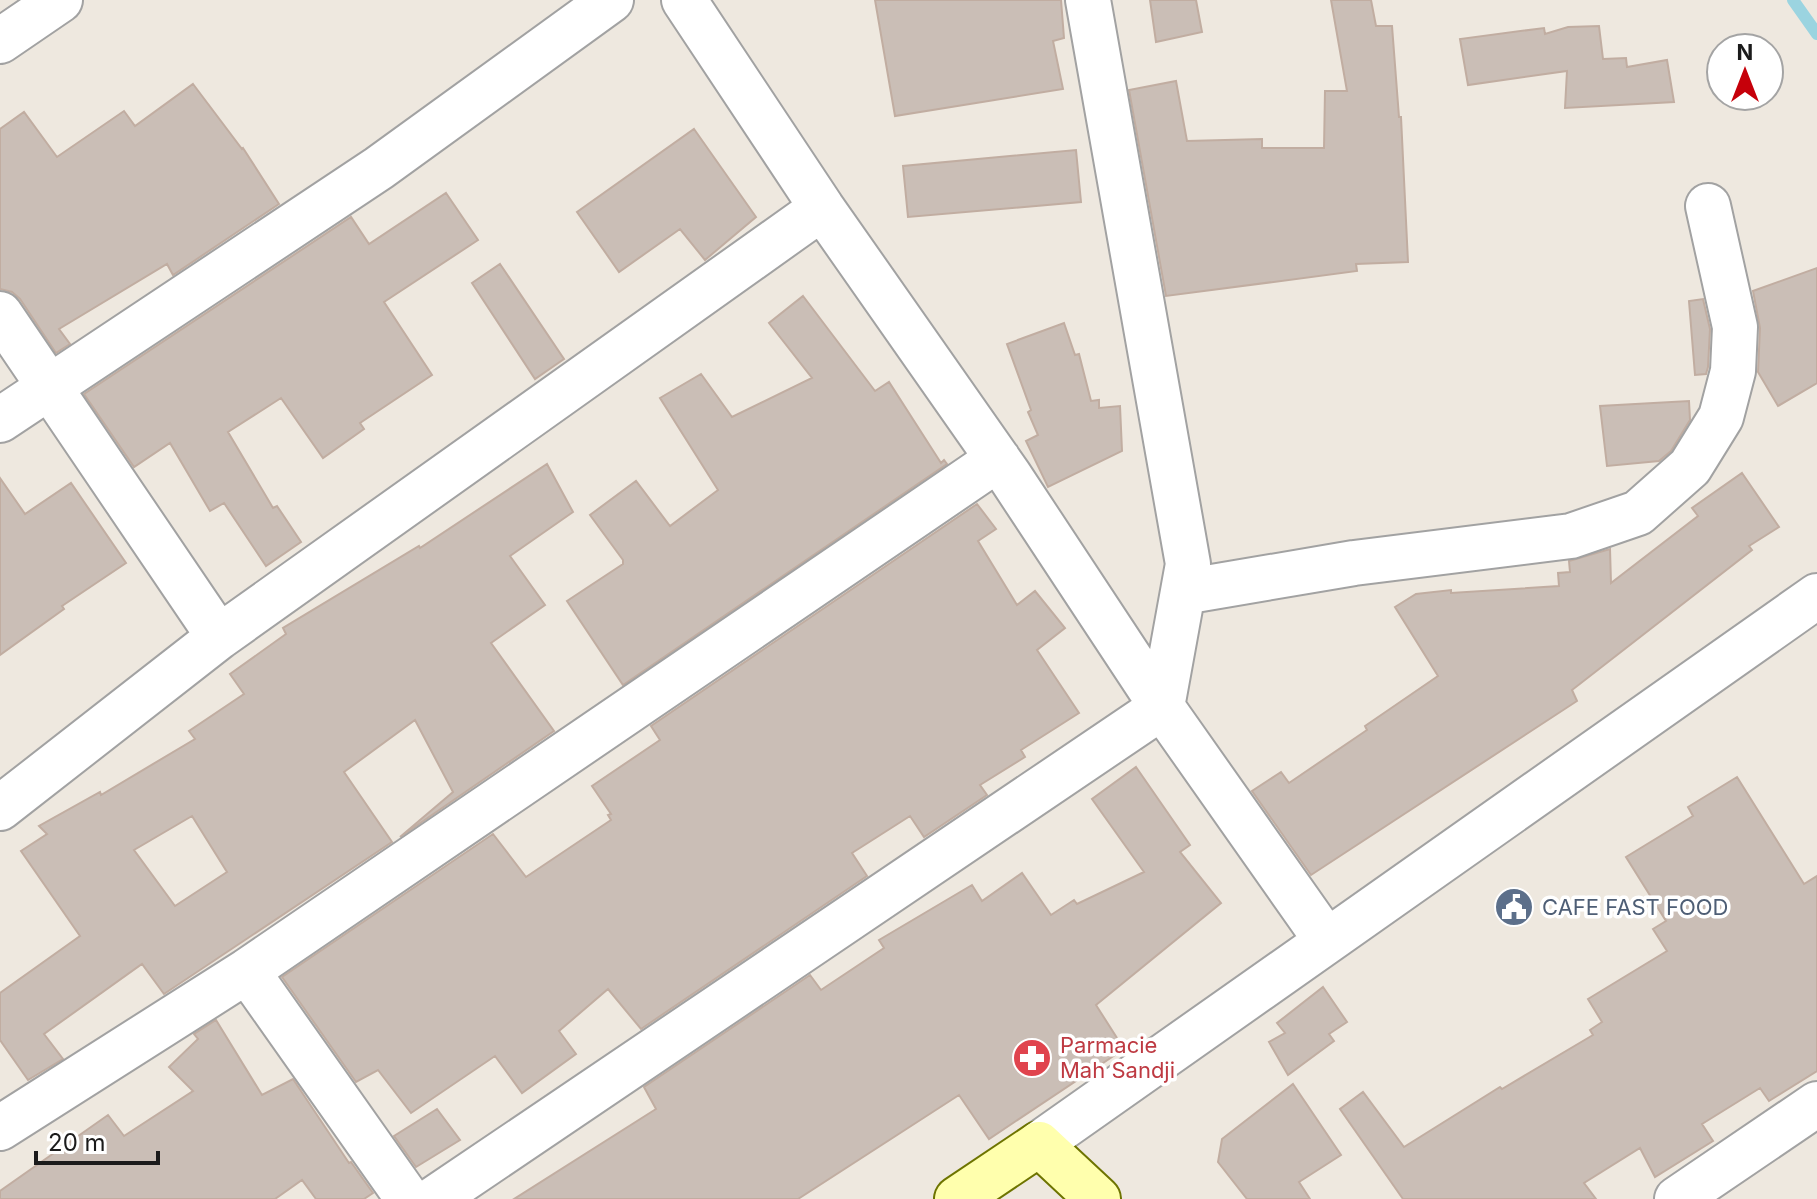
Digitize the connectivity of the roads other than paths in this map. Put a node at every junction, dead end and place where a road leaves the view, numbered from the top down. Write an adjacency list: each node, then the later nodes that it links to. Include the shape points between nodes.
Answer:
1 (60, 0): 5 (street)
2 (611, 0): 9 (street, via 379,168)
3 (684, 0): 7 (street)
4 (1088, 0): 12 (street, via 1188,564)
5 (0, 41)
6 (1708, 206): 12 (street, via 1735,327 1733,371 1721,417 1690,467 1638,513 1571,536 1354,563)
7 (822, 208): 11 (street); 14 (street)
8 (0, 314): 9 (street)
9 (48, 387): 10 (street); 14 (street)
10 (0, 420)
11 (998, 459): 15 (street); 18 (street)
12 (1183, 592): 15 (street)
13 (1817, 596): 17 (street)
14 (219, 637): 16 (street)
15 (1162, 707): 17 (street); 23 (street)
16 (0, 808)
17 (1326, 940): 21 (street)
18 (247, 971): 20 (street); 22 (street)
19 (1817, 1104): 26 (street)
20 (0, 1128)
21 (1039, 1144): 24 (main road); 25 (main road)
22 (408, 1199)
23 (434, 1199)
24 (957, 1199)
25 (1098, 1199)
26 (1677, 1199)

